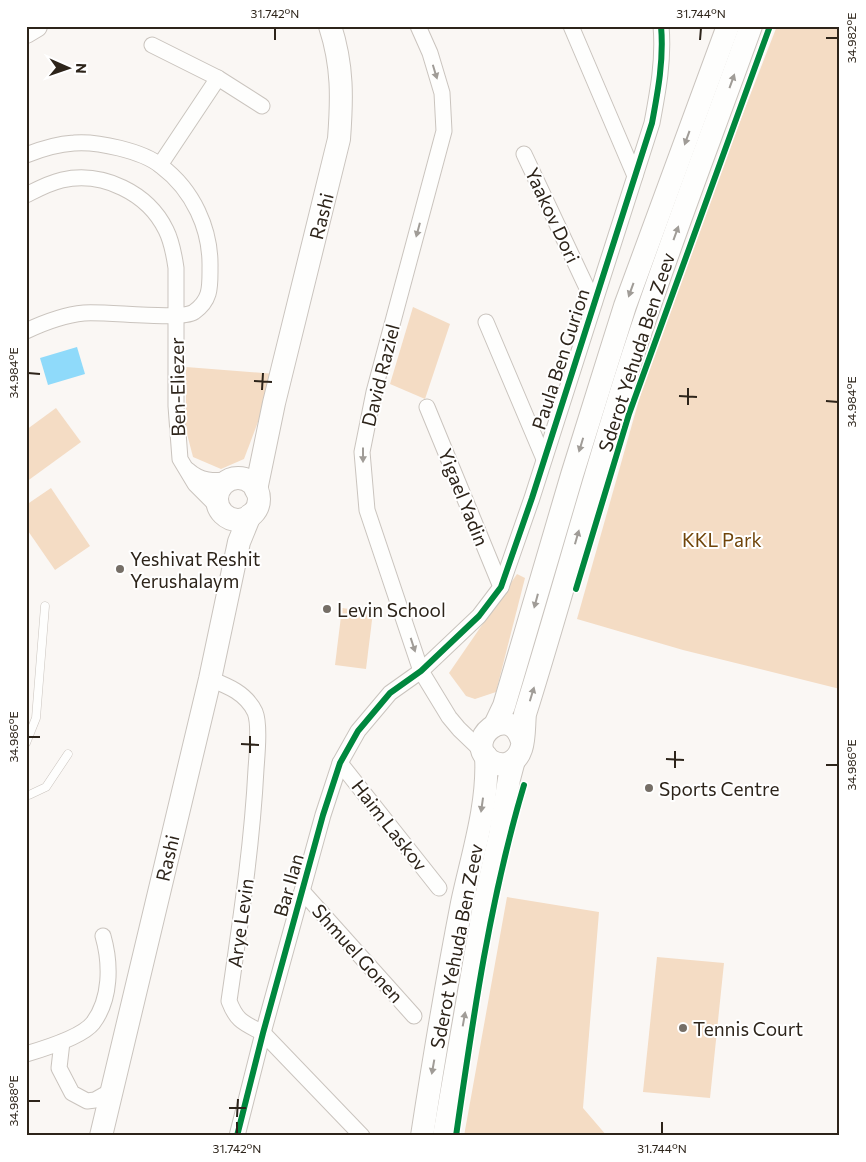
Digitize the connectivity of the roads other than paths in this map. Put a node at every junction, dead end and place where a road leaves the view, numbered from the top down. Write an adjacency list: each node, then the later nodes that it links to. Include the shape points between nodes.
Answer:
1 (36, 26): 8 (main road)
2 (330, 26): 21 (main road, Rashi, via 342,79 339,139)
3 (418, 26): 32 (street, David Raziel, one-way to 32, via 442,93 444,131 374,392 362,452 368,510)
4 (571, 26): 15 (street)
5 (661, 26): 15 (street, Paula Ben Gurion, via 660,77 652,124)
6 (728, 26): 35 (main road, Sderot Yehuda Ben Zeev, one-way to 35, via 614,342 504,706)
7 (751, 26): 37 (main road, Sderot Yehuda Ben Zeev, one-way to 7, via 525,714 646,313)
8 (26, 32)
9 (152, 45): 10 (street)
10 (218, 78): 11 (street); 14 (street)
11 (262, 106)
12 (524, 154): 17 (street, Yaakov Dori)
13 (26, 155): 14 (street, Ben-Eliezer, via 74,143 133,152)
14 (160, 165): 18 (street, Ben-Eliezer, via 190,196 203,221 210,263 210,286 205,302 192,313)
15 (635, 176): 17 (street, Paula Ben Gurion)
16 (26, 195): 18 (street, Ben-Eliezer, via 62,180 81,178 99,179 120,186 143,200 166,228 172,246 176,268)
17 (594, 303): 24 (street, Paula Ben Gurion)
18 (175, 315): 20 (street, via 84,313 51,320); 23 (street, Ben-Eliezer)
19 (486, 322): 24 (street)
20 (26, 331)
21 (274, 403): 25 (main road, Rashi, via 250,458); 26 (main road, Rashi)
22 (428, 407): 30 (street, Yigael Yadin)
23 (180, 459): 25 (street, Ben-Eliezer, via 193,475 205,480); 27 (street, Ben-Eliezer, via 195,484)
24 (544, 459): 30 (street, Paula Ben Gurion)
25 (233, 479): 26 (main road, via 248,481); 27 (main road, via 220,488 217,495)
26 (256, 490): 28 (main road, via 258,501)
27 (222, 511): 28 (main road, via 237,519); 29 (main road, Rashi, via 229,535)
28 (250, 515): 29 (main road, Rashi, via 239,542)
29 (230, 580): 33 (main road, Rashi)
30 (501, 587): 32 (street, Paula Ben Gurion, via 479,616)
31 (45, 606): 36 (lane, via 36,718)
32 (421, 671): 34 (street, David Raziel); 40 (street, Bar Ilan, via 390,693 358,731)
33 (210, 679): 46 (street, Arye Levin, via 245,697 255,713 257,741 250,841 230,1001 235,1015); 49 (main road, Rashi)
34 (449, 717): 35 (street, via 469,728); 39 (street, David Raziel)
35 (493, 726): 37 (main road, via 501,724 517,730); 39 (main road, via 484,735 482,747)
36 (26, 743)
37 (518, 751): 39 (main road, via 502,764 496,764); 54 (main road, Sderot Yehuda Ben Zeev, one-way to 37, via 484,906 509,779)
38 (68, 754): 41 (lane, via 46,787)
39 (485, 755): 53 (main road, Sderot Yehuda Ben Zeev, one-way to 53, via 487,770 479,830 462,901)
40 (340, 763): 42 (street, Haim Laskov); 43 (street, Bar Ilan)
41 (26, 794)
42 (439, 888)
43 (302, 891): 45 (street, Shmuel Gonen); 46 (street, Bar Ilan)
44 (103, 936): 47 (street, via 109,970 103,1001 92,1024)
45 (414, 1016)
46 (263, 1033): 51 (street, Bar Ilan); 52 (street, Arye Levin)
47 (62, 1042): 48 (street); 49 (street, via 59,1068 72,1093 87,1101)
48 (26, 1054)
49 (111, 1091): 50 (main road, Rashi)
50 (101, 1136)
51 (237, 1136)
52 (362, 1136)
53 (422, 1136)
54 (444, 1136)

